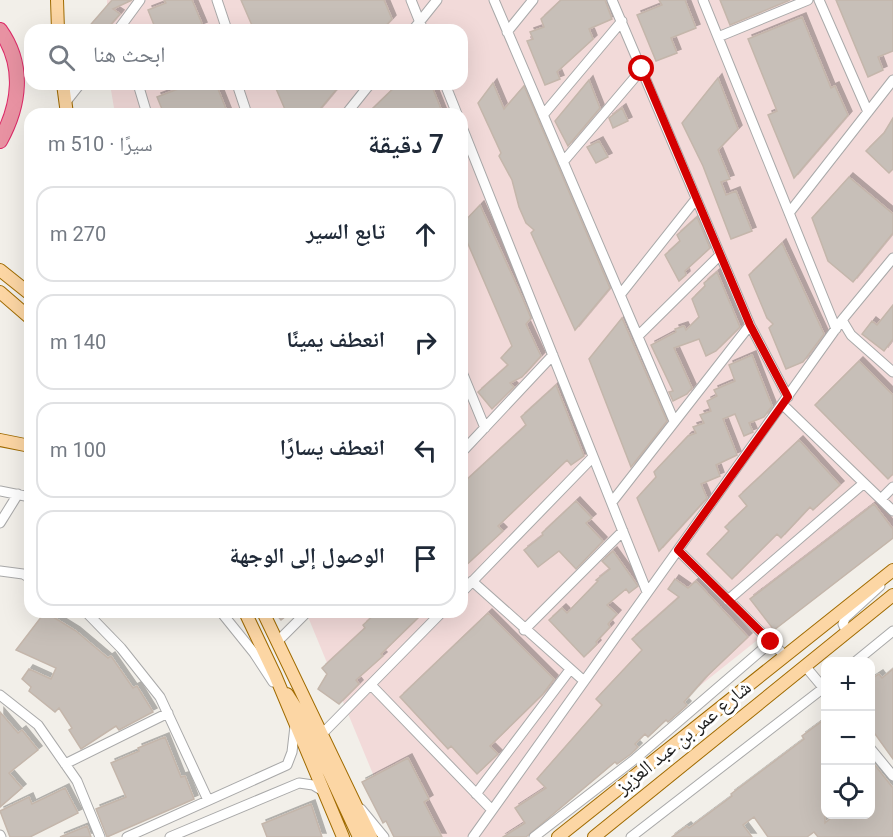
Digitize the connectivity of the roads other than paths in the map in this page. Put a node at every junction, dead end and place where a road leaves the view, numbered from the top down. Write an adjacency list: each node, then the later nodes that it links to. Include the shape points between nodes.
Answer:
1 (57, 0): 13 (main road)
2 (140, 0): 14 (street)
3 (217, 0): 15 (street)
4 (411, 0): 16 (street)
5 (437, 0): 17 (street)
6 (494, 0): 19 (street)
7 (533, 0): 19 (street)
8 (612, 0): 12 (street)
9 (703, 0): 20 (street)
10 (808, 0): 20 (street)
11 (819, 0): 34 (street)
12 (621, 21): 21 (street); 35 (street)
13 (58, 24)
14 (122, 24)
15 (225, 24)
16 (421, 24)
17 (423, 24)
18 (0, 30): 36 (highway, via 13,54 18,78 17,103)
19 (507, 32): 35 (street)
20 (718, 37): 40 (street)
21 (642, 69): 38 (street); 39 (street)
22 (893, 80): 34 (street)
23 (64, 90): 29 (main road)
24 (76, 90): 29 (street)
25 (140, 90): 30 (street)
26 (239, 90): 31 (street)
27 (366, 90): 32 (street)
28 (447, 90): 33 (street)
29 (66, 108)
30 (145, 108)
31 (245, 108)
32 (353, 108)
33 (455, 108)
34 (868, 112): 40 (street)
35 (543, 115): 38 (street)
36 (0, 141)
37 (468, 142): 52 (street)
38 (563, 162): 46 (street)
39 (696, 199): 41 (street); 46 (street)
40 (789, 213): 50 (street)
41 (720, 255): 49 (street); 51 (street)
42 (893, 258): 48 (street)
43 (0, 270): 44 (main road)
44 (24, 289)
45 (0, 292): 47 (main road)
46 (620, 295): 51 (street)
47 (24, 313)
48 (842, 320): 50 (street); 53 (street, via 851,335)
49 (750, 325): 55 (street); 56 (street)
50 (836, 329): 55 (street)
51 (638, 336): 56 (street)
52 (553, 355): 57 (street); 61 (street)
53 (893, 372)
54 (468, 387): 57 (street)
55 (785, 400): 62 (street); 72 (street)
56 (675, 421): 68 (street)
57 (485, 428): 60 (street)
58 (0, 440): 59 (main road)
59 (24, 445)
60 (468, 446)
61 (593, 457): 68 (street); 76 (street)
62 (864, 483): 67 (street); 80 (street)
63 (893, 487): 67 (street)
64 (0, 491): 65 (street)
65 (18, 494): 66 (street); 70 (street)
66 (24, 496)
67 (881, 499): 69 (street)
68 (612, 502): 71 (street)
69 (893, 511)
70 (0, 523)
71 (623, 531): 78 (street); 87 (street)
72 (678, 550): 78 (street); 80 (street)
73 (893, 570): 89 (street, via 845,618); 92 (main road, شارع عمر بن عبد العزيز)
74 (0, 571): 75 (street)
75 (24, 577)
76 (472, 581): 77 (street); 87 (street)
77 (468, 585)
78 (647, 592): 97 (street)
79 (893, 595): 89 (main road)
80 (728, 600): 91 (street)
81 (92, 618): 103 (street, via 160,697)
82 (226, 618): 102 (street, via 254,653)
83 (246, 618): 96 (main road)
84 (266, 618): 90 (main road)
85 (301, 618): 90 (street)
86 (436, 618): 99 (street)
87 (524, 630): 95 (street)
88 (893, 630): 93 (street)
89 (847, 633): 94 (main road)
90 (278, 641): 106 (main road)
91 (771, 642): 92 (street); 104 (street)
92 (784, 655): 107 (main road, شارع عمر بن عبد العزيز)
93 (861, 657)
94 (806, 666): 98 (street); 128 (main road)
95 (569, 671): 97 (street); 114 (street)
96 (275, 675): 102 (main road); 122 (main road, via 307,725)
97 (584, 681): 117 (street)
98 (821, 683)
99 (371, 685): 106 (street); 114 (street)
100 (821, 691): 129 (street)
101 (0, 695): 109 (street, via 38,724)
102 (287, 708): 105 (main road)
103 (168, 713): 109 (street); 115 (street)
104 (687, 715): 107 (street); 126 (street)
105 (295, 726): 110 (street, via 290,761); 113 (main road)
106 (323, 733): 116 (main road)
107 (683, 737): 127 (main road, شارع عمر بن عبد العزيز)
108 (875, 754): 111 (street)
109 (65, 764): 118 (street, via 77,781)
110 (278, 770): 112 (street, via 288,776); 115 (street)
111 (893, 776)
112 (285, 787): 113 (street, via 306,783); 120 (street)
113 (323, 791): 121 (main road)
114 (476, 794): 117 (street)
115 (208, 800): 119 (street)
116 (353, 800): 123 (main road); 124 (street)
117 (492, 810): 125 (street)
118 (100, 837)
119 (127, 837)
120 (171, 837)
121 (343, 837)
122 (359, 837)
123 (371, 837)
124 (384, 837)
125 (473, 837)
126 (534, 837)
127 (558, 837)
128 (594, 837)
129 (631, 837)

